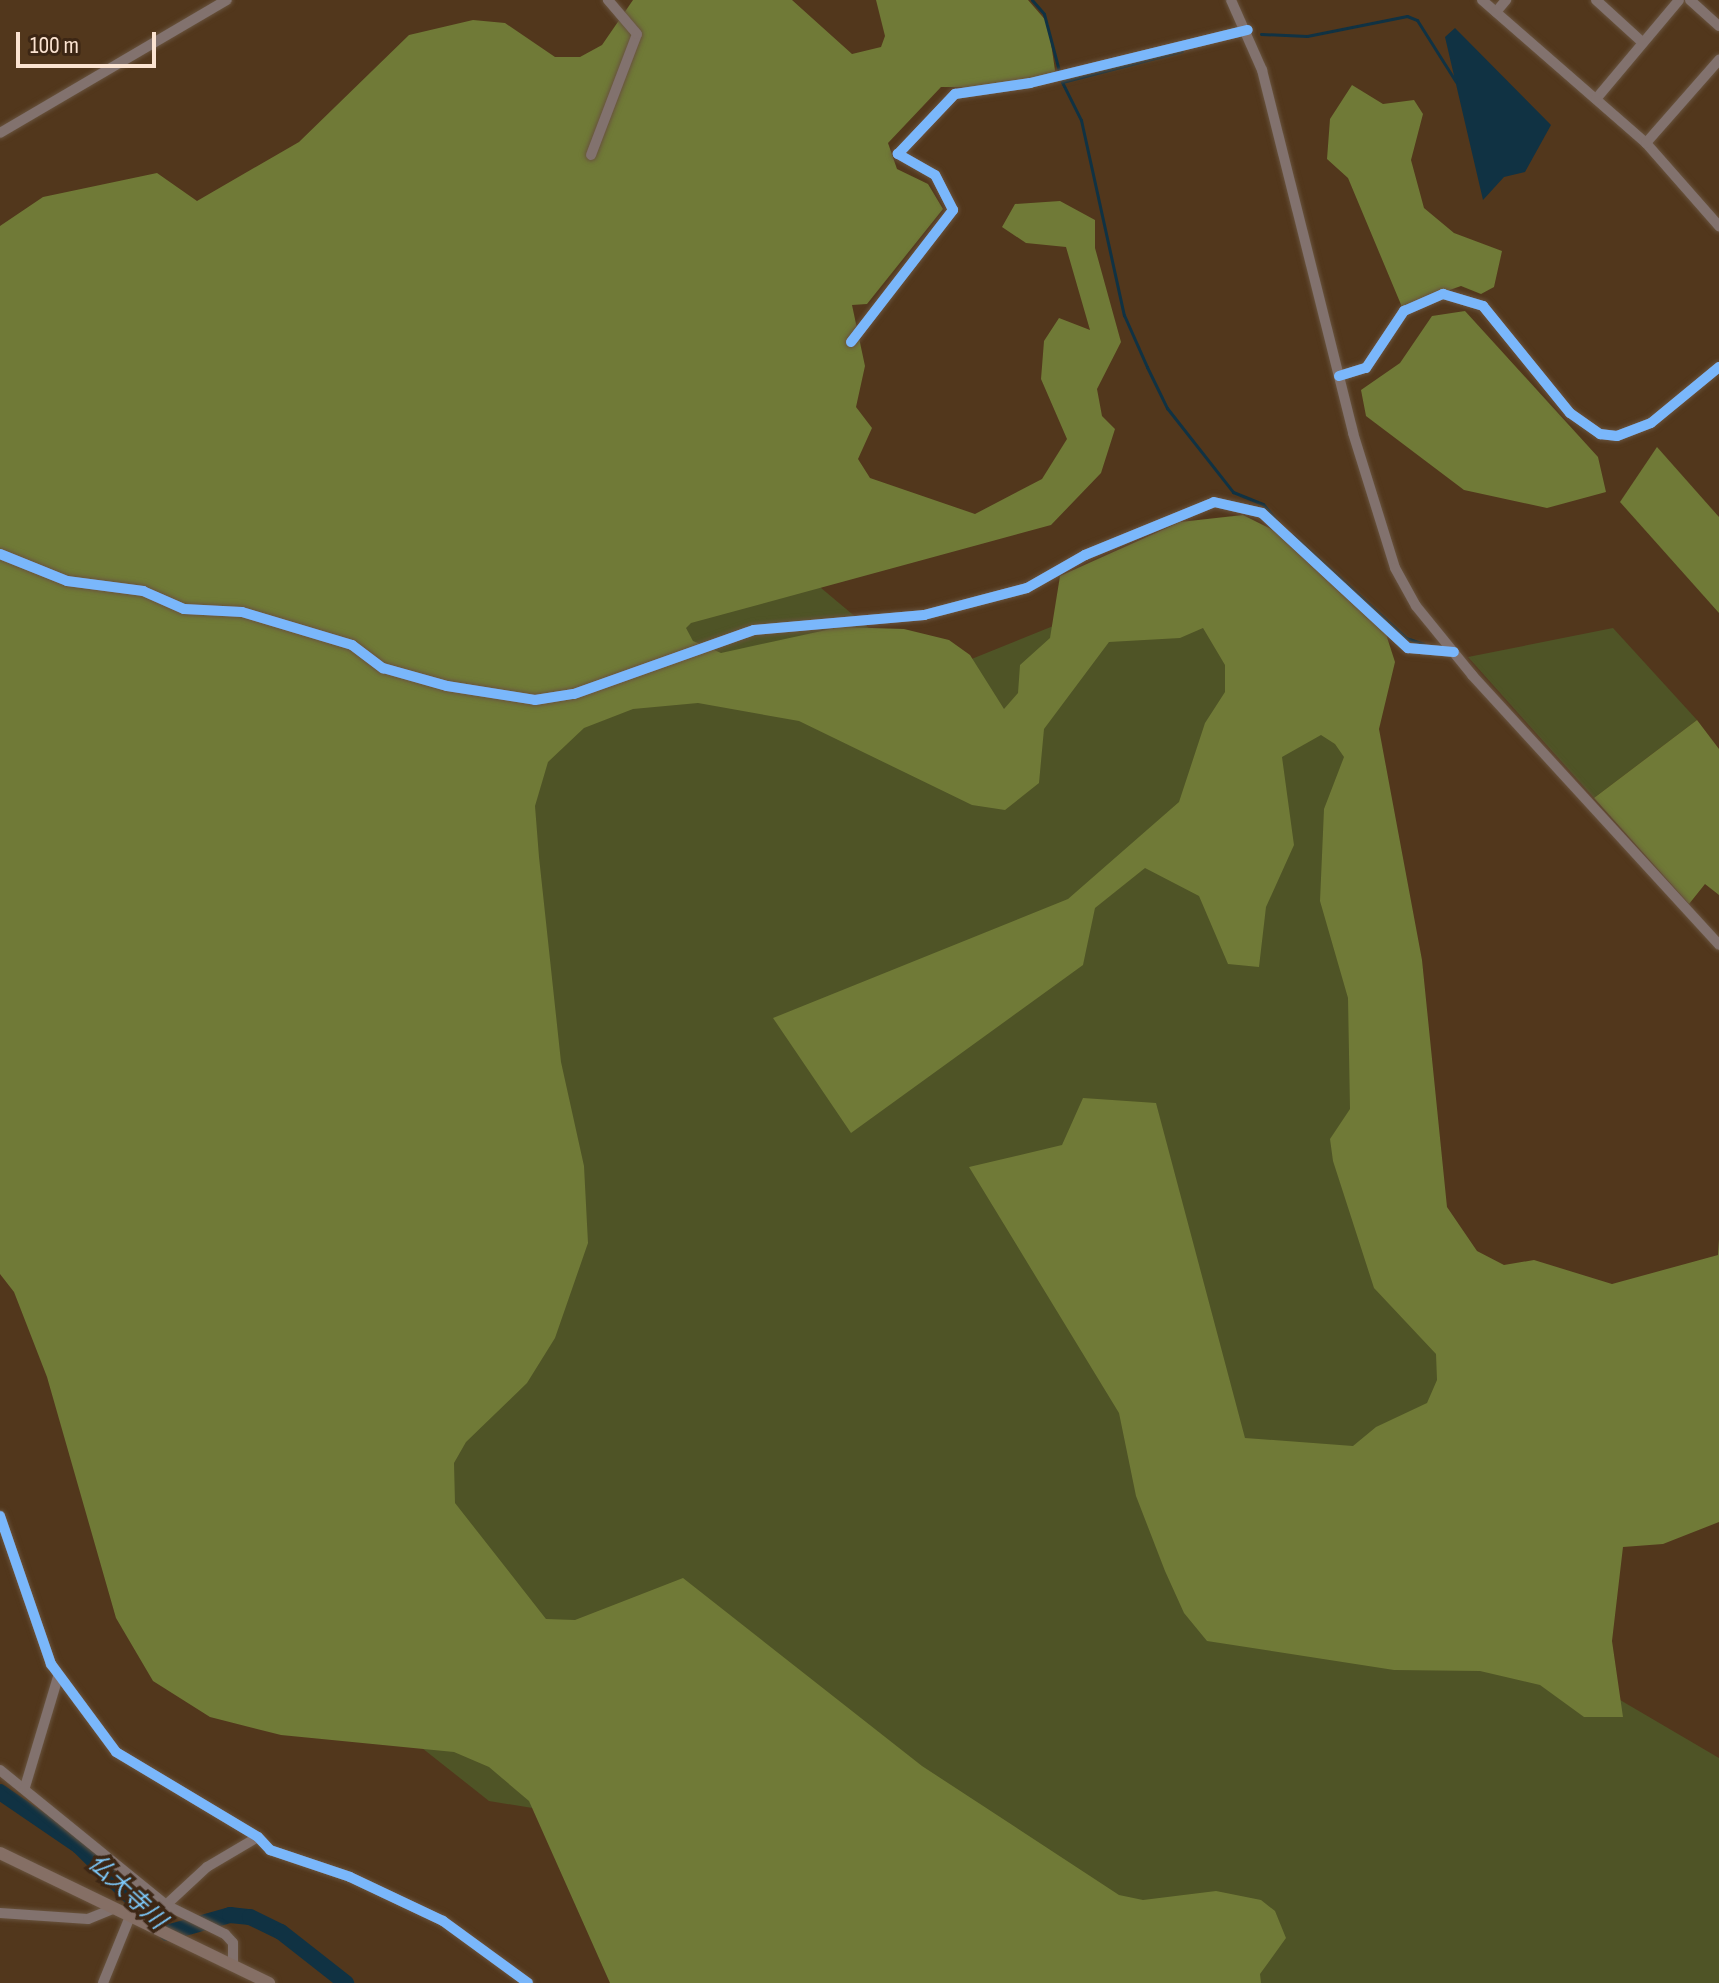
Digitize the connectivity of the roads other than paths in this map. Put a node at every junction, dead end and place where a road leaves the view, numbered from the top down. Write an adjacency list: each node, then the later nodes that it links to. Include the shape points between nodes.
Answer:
1 (227, 0): 15 (street)
2 (608, 0): 17 (street, via 637,34)
3 (1231, 0): 11 (street)
4 (1482, 0): 9 (street)
5 (1506, 0): 9 (street)
6 (1596, 0): 12 (street)
7 (1679, 0): 12 (street)
8 (1690, 0): 10 (street)
9 (1496, 12): 14 (street)
10 (1719, 26)
11 (1248, 30): 19 (street, via 1060,76 955,94 898,154 935,175 953,210); 21 (street)
12 (1642, 42): 14 (street)
13 (1719, 60): 16 (street)
14 (1596, 99): 16 (street)
15 (0, 133)
16 (1646, 143): 18 (street)
17 (591, 155)
18 (1719, 226)
19 (851, 342)
20 (1719, 367): 21 (street, via 1651,423 1617,436 1600,434 1570,413 1483,306 1443,294 1404,311 1366,368)
21 (1339, 376): 23 (street, via 1387,551 1416,606)
22 (0, 554): 23 (street, via 67,581 143,591 184,609 257,616 352,645 383,668 447,686 535,700 574,694 754,630 924,615 1027,588 1085,555 1214,502 1262,513 1408,648)
23 (1454, 652): 24 (street)
24 (1719, 945)
25 (0, 1516): 26 (street)
26 (58, 1677): 28 (street); 29 (street, via 116,1752)
27 (0, 1770): 28 (street)
28 (25, 1787): 31 (street)
29 (258, 1837): 32 (street, via 207,1867); 39 (street, via 270,1850 350,1877 443,1921)
30 (0, 1853): 33 (main road)
31 (142, 1887): 32 (street); 35 (street)
32 (166, 1905): 36 (street, via 225,1934 233,1943)
33 (113, 1909): 34 (street, via 88,1919); 35 (main road)
34 (0, 1913)
35 (132, 1919): 36 (main road); 37 (street)
36 (233, 1965): 38 (main road)
37 (103, 1983)
38 (269, 1983)
39 (528, 1983)

